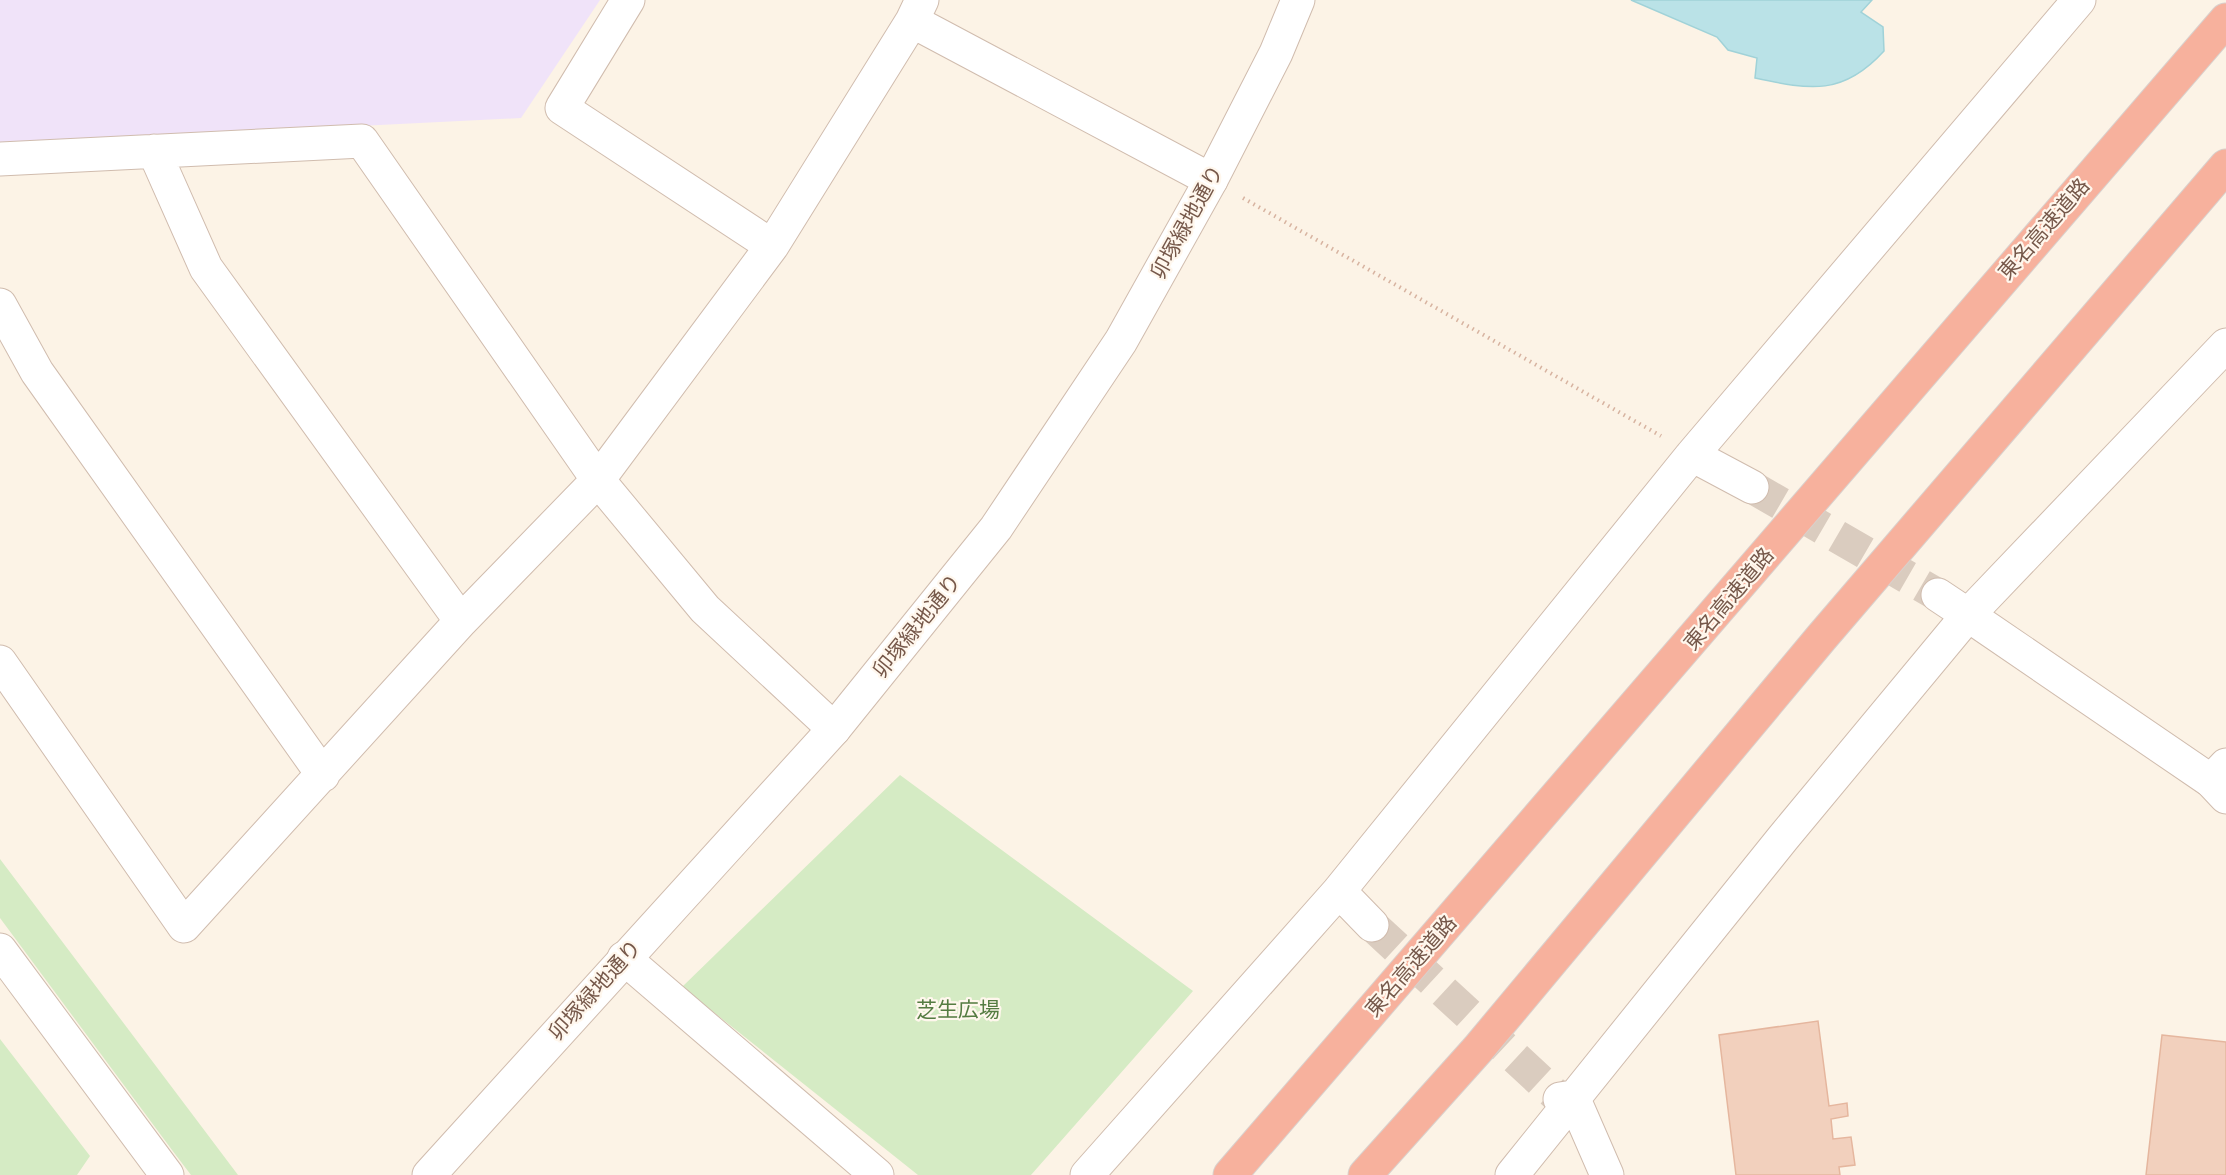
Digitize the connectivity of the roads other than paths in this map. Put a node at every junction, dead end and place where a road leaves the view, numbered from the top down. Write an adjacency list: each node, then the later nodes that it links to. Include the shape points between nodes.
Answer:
1 (627, 0): 10 (street, via 562,108)
2 (1298, 0): 9 (street, 卯塚緑地通り, via 1276,53)
3 (2079, 0): 13 (street)
4 (917, 11): 9 (street); 10 (street)
5 (2226, 20): 32 (highway, 東名高速道路)
6 (154, 151): 7 (street); 14 (street, via 362,141); 18 (street, via 206,268)
7 (0, 159)
8 (2226, 166): 33 (highway, via 1821,638 1478,1049)
9 (1211, 180): 20 (street, 卯塚緑地通り, via 1121,341 996,528)
10 (772, 246): 14 (street)
11 (0, 305): 21 (street, via 37,372)
12 (2226, 345): 17 (street)
13 (1692, 455): 15 (street); 23 (street)
14 (597, 480): 18 (street); 20 (street, via 705,609)
15 (1752, 487)
16 (1938, 595): 17 (street)
17 (1968, 615): 22 (street); 27 (street)
18 (461, 621): 21 (street)
19 (0, 662): 21 (street, via 184,926)
20 (834, 729): 26 (street, 卯塚緑地通り)
21 (323, 775)
22 (2221, 781)
23 (1339, 891): 24 (street); 31 (street)
24 (1372, 926)
25 (0, 950): 28 (street)
26 (624, 958): 29 (street, 卯塚緑地通り); 30 (street)
27 (1567, 1098): 34 (street); 35 (street)
28 (157, 1171)
29 (429, 1175)
30 (877, 1175)
31 (1087, 1175)
32 (1230, 1175)
33 (1365, 1175)
34 (1512, 1175)
35 (1607, 1175)

